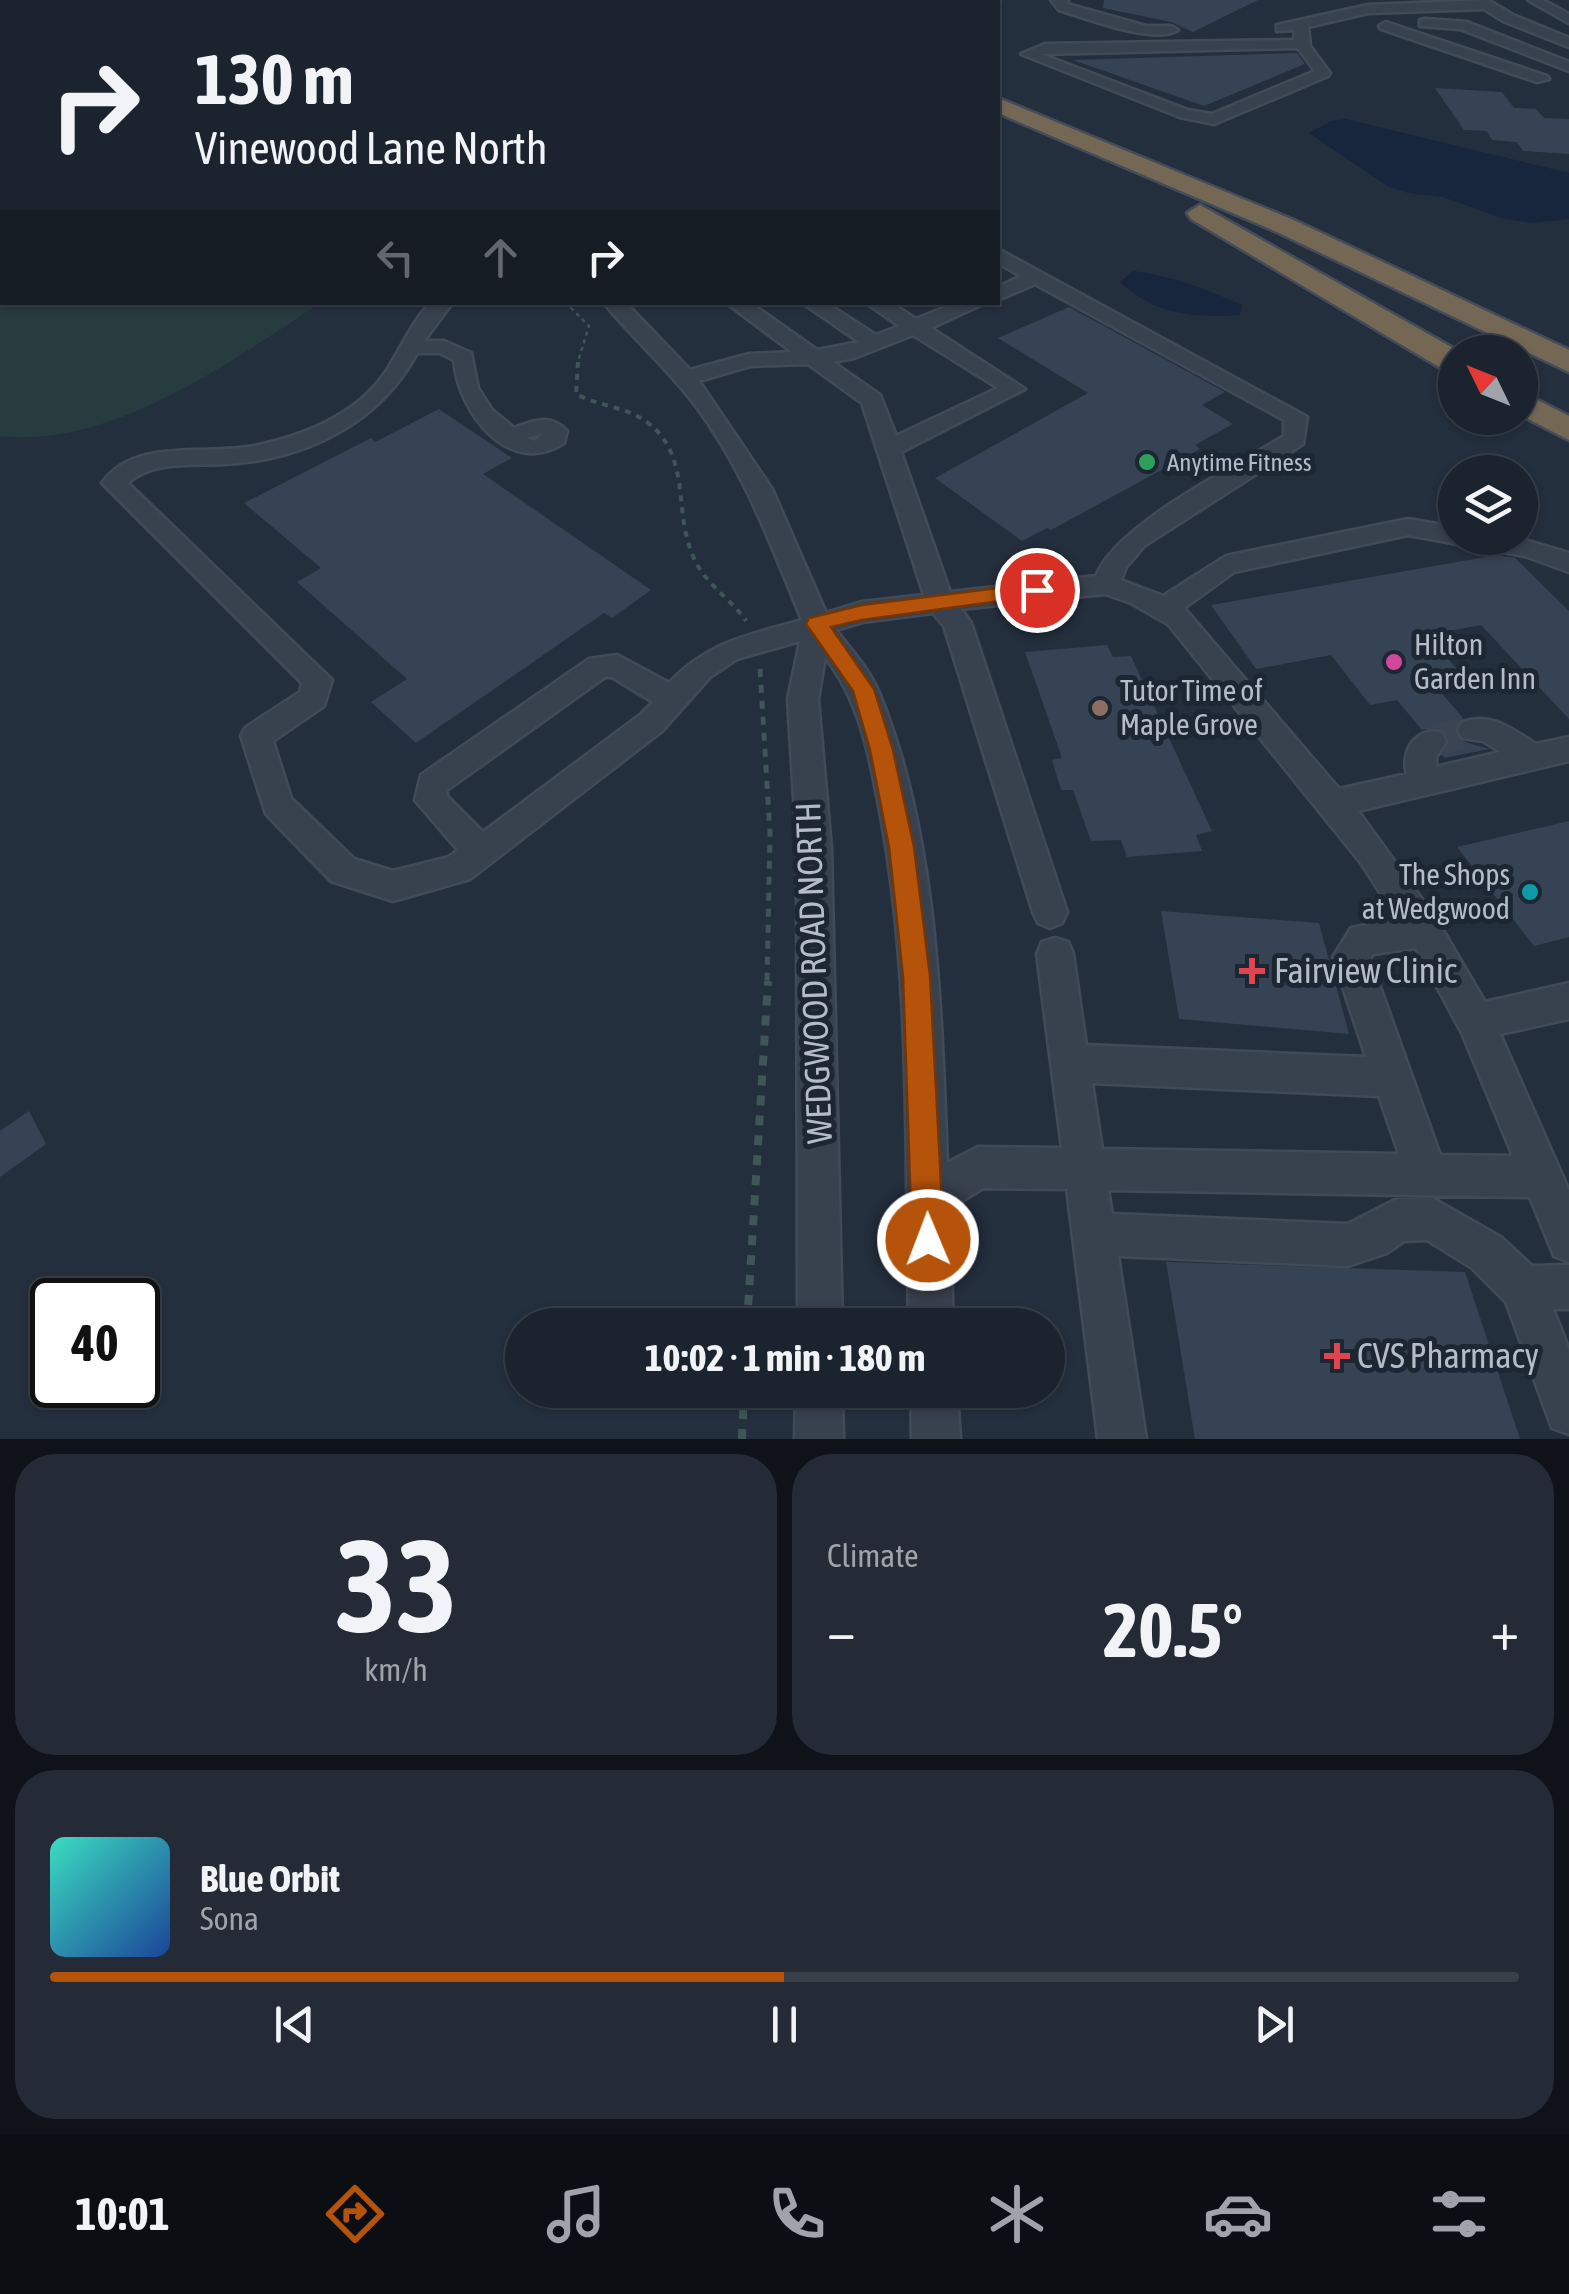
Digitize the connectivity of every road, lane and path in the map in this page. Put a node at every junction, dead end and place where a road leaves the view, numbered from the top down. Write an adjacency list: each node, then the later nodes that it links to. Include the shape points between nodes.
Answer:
1 (1062, 0): 10 (street, via 1056,2 1062,8 1146,30)
2 (1534, 0): 6 (street)
3 (1482, 2): 5 (street); 11 (street)
4 (1318, 8): 5 (street)
5 (1339, 13): 7 (street); 8 (street)
6 (1569, 19)
7 (1302, 26): 9 (street); 12 (street)
8 (1386, 26): 13 (street, via 1453,23); 14 (street)
9 (1271, 28)
10 (1232, 29)
11 (1569, 43)
12 (1302, 44): 12 (street, via 1323,73 1214,119 1028,54 1045,48)
13 (1569, 67)
14 (1552, 82)
15 (1000, 105): 16 (highway)
16 (1050, 125): 31 (highway, via 1219,187); 36 (highway, via 1318,239)
17 (1000, 131): 18 (highway)
18 (1200, 214): 30 (highway); 34 (highway)
19 (1000, 256): 20 (street)
20 (1036, 277): 21 (street); 47 (street, via 1296,417 1296,440 1135,540)
21 (1000, 293)
22 (440, 305): 33 (street)
23 (568, 305): 51 (path, via 589,326 575,372 576,394 650,424 677,456 698,568 742,613)
24 (615, 305): 37 (street)
25 (739, 305): 35 (street)
26 (816, 305): 32 (street)
27 (880, 305): 29 (street)
28 (970, 305): 29 (street)
29 (917, 329): 32 (street); 43 (street, via 1014,389)
30 (1451, 335)
31 (1569, 337)
32 (876, 344): 35 (street)
33 (410, 347): 42 (street, via 444,348 464,357 466,388 483,414); 59 (street, via 363,409 322,433 247,455 144,464 122,472 114,483 317,680 314,698 256,736 277,805 343,872 393,886 458,869)
34 (1438, 353)
35 (813, 357): 37 (street, via 749,360); 43 (street, via 872,400)
36 (1569, 362)
37 (684, 378): 50 (street, via 752,473)
38 (1538, 379): 39 (highway)
39 (1569, 395)
40 (1538, 412): 41 (highway)
41 (1569, 430)
42 (511, 436)
43 (886, 450): 48 (street)
44 (1438, 532): 49 (street, via 1408,527 1226,566)
45 (1538, 551): 46 (street)
46 (1569, 562)
47 (1106, 584): 48 (street); 49 (street)
48 (940, 603): 50 (street); 60 (street, via 957,622)
49 (1167, 607): 58 (street)
50 (817, 624): 51 (street); 70 (street, via 863,689 902,847 917,976); 76 (street, WEDGWOOD ROAD NORTH, via 803,699 814,848)
51 (754, 644): 52 (street, via 700,670); 75 (path, via 771,794 772,879)
52 (672, 699): 59 (street, via 651,723); 59 (street, via 617,666 599,667 432,784 431,800)
53 (1474, 730): 56 (street, via 1488,729)
54 (1431, 742): 57 (street, via 1418,766)
55 (1569, 750): 56 (street)
56 (1532, 758): 57 (street)
57 (1426, 782): 58 (street)
58 (1333, 804): 61 (street)
59 (481, 852)
60 (1050, 912)
61 (1425, 930): 64 (street); 66 (street, via 1362,939 1351,957)
62 (1055, 954): 65 (street)
63 (1568, 1004): 64 (street)
64 (1476, 1022): 69 (street)
65 (1069, 1063): 66 (street); 67 (street)
66 (1392, 1076): 68 (street)
67 (1083, 1167): 68 (street); 70 (street, via 978,1167); 71 (street)
68 (1426, 1174): 69 (street)
69 (1542, 1177): 72 (street)
70 (927, 1199): 77 (street)
71 (1092, 1234): 74 (street, via 1348,1245 1397,1220 1432,1218 1488,1254); 85 (street)
72 (1569, 1241)
73 (1569, 1287): 74 (street)
74 (1523, 1288): 81 (street)
75 (748, 1308)
76 (820, 1308)
77 (930, 1308)
78 (743, 1408): 82 (path)
79 (820, 1408): 83 (street)
80 (935, 1408): 84 (street)
81 (1569, 1411)
82 (742, 1439)
83 (819, 1439)
84 (936, 1439)
85 (1122, 1439)

